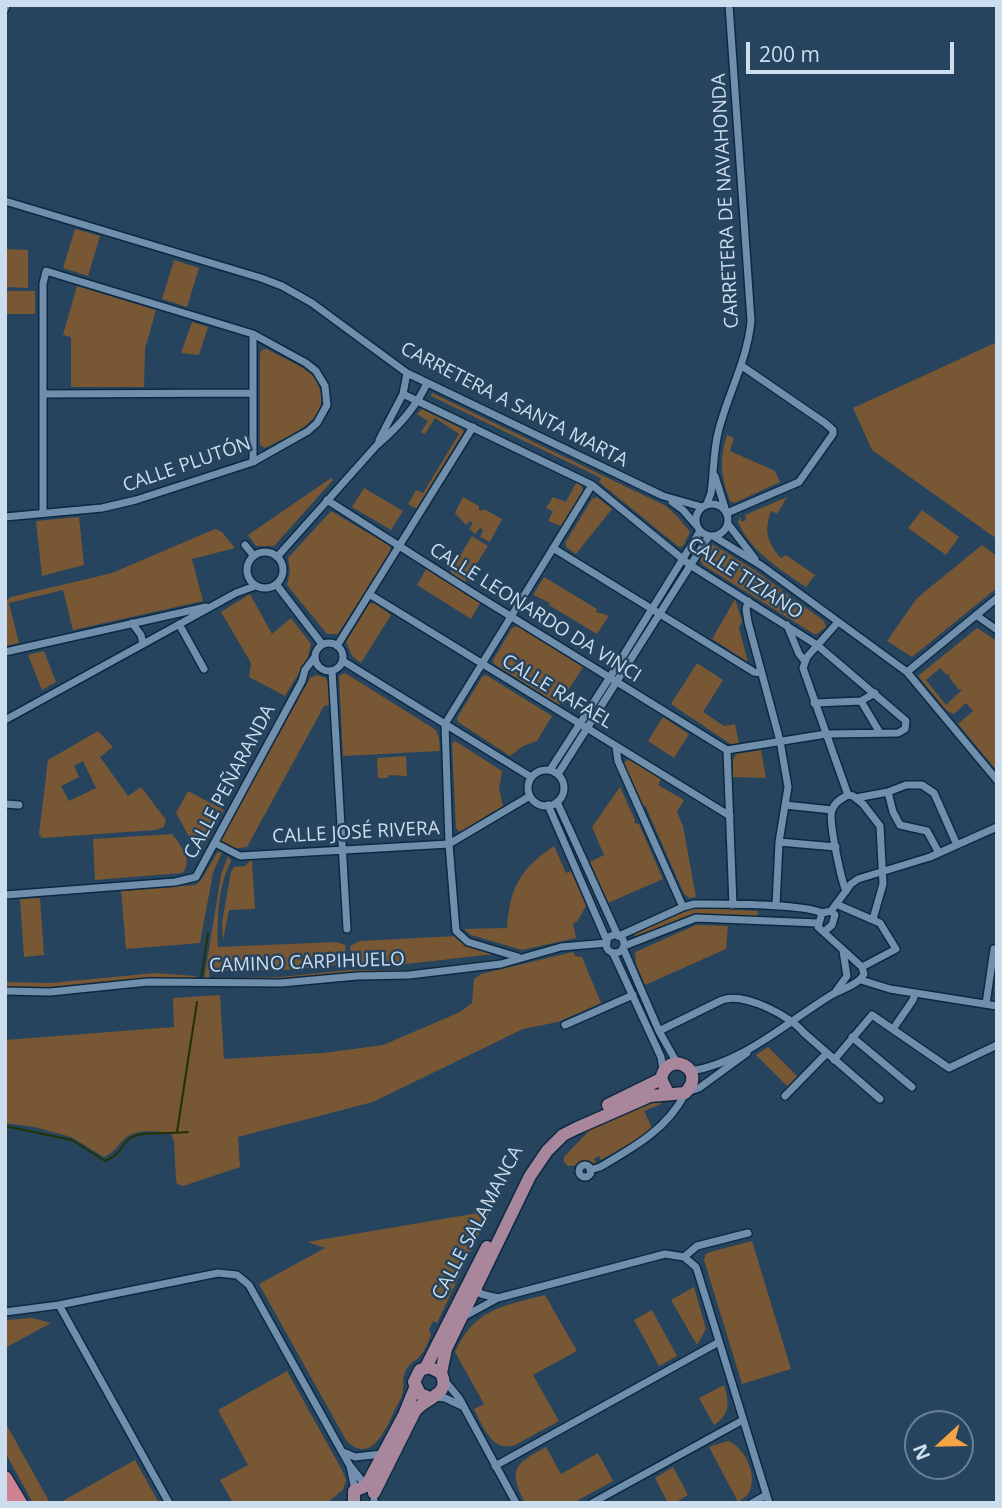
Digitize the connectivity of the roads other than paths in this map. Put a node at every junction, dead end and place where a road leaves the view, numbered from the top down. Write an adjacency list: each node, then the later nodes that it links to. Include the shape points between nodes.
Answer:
1 (729, 5): 4 (street, CARRETERA DE NAVAHONDA, via 751,321)
2 (5, 201): 5 (street, CARRETERA A SANTA MARTA, via 282,286)
3 (253, 334): 7 (street); 8 (street, CALLE PLUTÓN, via 46,271); 13 (street, CALLE PLUTÓN, via 316,371 325,386 327,405 308,431)
4 (743, 366): 14 (street, CARRETERA DE NAVAHONDA, via 719,428); 19 (street, via 833,430 799,482)
5 (407, 373): 6 (street, CARRETERA A SANTA MARTA); 9 (street)
6 (427, 383): 10 (street); 16 (street, CARRETERA A SANTA MARTA)
7 (252, 393): 8 (street); 13 (street)
8 (44, 394): 20 (street)
9 (403, 394): 10 (street, CALLE TIZIANO); 12 (street)
10 (419, 401): 11 (street, CALLE TIZIANO); 12 (street)
11 (473, 427): 15 (street, CALLE TIZIANO); 26 (street)
12 (377, 445): 17 (street)
13 (253, 462): 20 (street, CALLE PLUTÓN, via 136,500)
14 (714, 473): 18 (street, CARRETERA DE NAVAHONDA); 19 (street, CARRETERA DE NAVAHONDA)
15 (592, 485): 27 (street); 30 (street, CALLE TIZIANO)
16 (663, 496): 18 (street, CARRETERA A SANTA MARTA); 23 (street, CARRETERA A SANTA MARTA)
17 (327, 500): 26 (street, CALLE LEONARDO DA VINCI); 29 (street)
18 (704, 505): 19 (street, via 714,503); 23 (street, via 697,512)
19 (726, 511): 22 (street)
20 (43, 513): 21 (street, CALLE PLUTÓN)
21 (5, 516)
22 (728, 524): 24 (street, via 720,534); 32 (street)
23 (698, 528): 24 (street); 30 (street)
24 (711, 536): 31 (street); 32 (street)
25 (245, 545): 28 (street)
26 (399, 546): 37 (street); 44 (street, CALLE LEONARDO DA VINCI)
27 (553, 548): 41 (street); 44 (street)
28 (254, 556): 29 (street, via 261,552); 33 (street, via 248,562)
29 (277, 557): 34 (street, via 282,571)
30 (682, 559): 31 (street, CALLE TIZIANO); 41 (street)
31 (690, 565): 39 (street, CALLE TIZIANO); 42 (street)
32 (762, 566): 45 (street)
33 (248, 578): 35 (street); 36 (street)
34 (275, 584): 35 (street); 51 (street)
35 (255, 586): 36 (street)
36 (236, 593): 40 (street)
37 (369, 594): 53 (street); 58 (street, CALLE RAFAEL)
38 (997, 598): 43 (street)
39 (748, 601): 48 (street, CALLE TIZIANO); 63 (street, via 746,610)
40 (214, 605): 46 (street); 47 (street)
41 (652, 608): 42 (street); 64 (street)
42 (660, 614): 63 (street); 64 (street)
43 (976, 615): 49 (street); 62 (street)
44 (511, 616): 58 (street); 64 (street, CALLE LEONARDO DA VINCI)
45 (838, 622): 52 (street); 62 (street)
46 (132, 623): 50 (street); 54 (street)
47 (179, 624): 50 (street); 59 (street)
48 (786, 624): 52 (street, CALLE TIZIANO); 57 (street)
49 (997, 630)
50 (143, 644): 69 (street)
51 (322, 644): 53 (street); 55 (street)
52 (817, 645): 57 (street); 66 (street, CALLE TIZIANO)
53 (337, 646): 56 (street)
54 (5, 652)
55 (314, 658): 60 (street); 65 (street, CALLE PEÑARANDA)
56 (343, 661): 61 (street); 70 (street)
57 (805, 661): 68 (street)
58 (481, 664): 70 (street); 71 (street, CALLE RAFAEL)
59 (204, 669)
60 (320, 669): 61 (street); 65 (street, CALLE PEÑARANDA)
61 (332, 671): 97 (street)
62 (907, 672): 80 (street)
63 (761, 673): 74 (street)
64 (614, 680): 71 (street); 76 (street, CALLE LEONARDO DA VINCI)
65 (302, 681): 93 (street, CALLE PEÑARANDA)
66 (875, 693): 67 (street); 72 (street, CALLE TIZIANO, via 906,721 905,729 898,733)
67 (860, 701): 68 (street); 72 (street)
68 (814, 703): 73 (street)
69 (5, 720)
70 (445, 724): 79 (street); 94 (street)
71 (584, 727): 75 (street, CALLE RAFAEL); 77 (street); 78 (street)
72 (880, 733): 73 (street)
73 (825, 734): 74 (street); 83 (street)
74 (780, 741): 76 (street); 87 (street, via 788,787)
75 (616, 747): 90 (street, CALLE RAFAEL); 104 (street, via 618,761)
76 (727, 750): 90 (street)
77 (550, 770): 78 (street); 79 (street)
78 (558, 774): 84 (street, via 564,788)
79 (531, 777): 82 (street)
80 (997, 780)
81 (888, 792): 83 (street); 95 (street, via 922,785 934,793); 98 (street, via 900,825 923,829)
82 (530, 796): 88 (street); 94 (street, CALLE JOSÉ RIVERA)
83 (852, 796): 89 (street, via 837,802); 99 (street, via 880,826)
84 (557, 802): 88 (street); 111 (street)
85 (5, 804): 86 (street)
86 (19, 805)
87 (785, 805): 89 (street); 92 (street)
88 (548, 806): 112 (street)
89 (832, 810): 96 (street)
90 (730, 816): 102 (street)
91 (997, 828): 95 (street)
92 (779, 842): 96 (street); 103 (street)
93 (215, 843): 97 (street, CALLE JOSÉ RIVERA, via 240,856); 101 (street, CALLE PEÑARANDA, via 190,880)
94 (449, 844): 97 (street, CALLE JOSÉ RIVERA); 117 (street, via 456,930 468,942)
95 (957, 845): 98 (street)
96 (836, 847): 100 (street)
97 (343, 849): 109 (street)
98 (939, 853): 99 (street)
99 (883, 872): 100 (street, via 858,879); 107 (street)
100 (846, 891): 105 (street)
101 (5, 895)
102 (733, 905): 103 (street); 104 (street)
103 (776, 906): 106 (street)
104 (683, 907): 111 (street)
105 (834, 908): 106 (street); 107 (street); 110 (street, via 834,920)
106 (822, 913): 108 (street)
107 (873, 919): 119 (street, CALLE SALAMANCA, via 896,949)
108 (818, 923): 110 (street); 113 (street, via 696,918)
109 (347, 929)
110 (825, 931): 115 (street)
111 (618, 936): 112 (street); 113 (street)
112 (607, 942): 116 (street); 117 (street, CAMINO CARPIHUELO)
113 (623, 947): 116 (street); 129 (street)
114 (994, 949): 124 (street)
115 (843, 950): 118 (street); 119 (street, via 854,958)
116 (612, 953): 123 (street)
117 (519, 958): 120 (street, CAMINO CARPIHUELO, via 409,975)
118 (847, 972): 119 (street); 119 (street, via 855,964); 122 (street, CALLE SALAMANCA)
119 (860, 974): 121 (street, via 882,987); 122 (street, CALLE SALAMANCA)
120 (5, 991)
121 (915, 993): 124 (street); 128 (street)
122 (834, 994): 126 (street, CALLE SALAMANCA)
123 (633, 995): 127 (street); 137 (street, via 661,1058)
124 (986, 1004): 125 (street)
125 (997, 1006)
126 (792, 1023): 129 (street, via 769,1009 733,997); 131 (street, CALLE SALAMANCA); 133 (street)
127 (565, 1025)
128 (893, 1029): 130 (street, via 872,1015); 132 (street, via 948,1068)
129 (659, 1031): 135 (street)
130 (852, 1037): 134 (street); 138 (street)
131 (764, 1040): 136 (street, CALLE SALAMANCA, via 710,1068); 139 (street, CALLE SALAMANCA, via 699,1088)
132 (997, 1045)
133 (827, 1053): 134 (street); 140 (street)
134 (834, 1060): 141 (street)
135 (677, 1063): 136 (main road); 137 (main road)
136 (691, 1071): 139 (main road, via 691,1086)
137 (662, 1075): 139 (main road); 143 (main road, CALLE SALAMANCA, via 647,1088 557,1131 540,1148)
138 (912, 1087)
139 (678, 1093): 142 (street, via 673,1113 651,1136); 143 (main road, CALLE SALAMANCA, via 650,1096 563,1135)
140 (785, 1096)
141 (880, 1098)
142 (590, 1170)
143 (526, 1177): 144 (main road, CALLE SALAMANCA)
144 (508, 1215): 147 (main road, CALLE SALAMANCA); 153 (main road, CALLE SALAMANCA)
145 (748, 1233): 146 (street, via 697,1247)
146 (684, 1257): 148 (street, via 666,1254); 152 (street, via 696,1267)
147 (476, 1287): 148 (street, via 481,1294); 151 (main road, CALLE SALAMANCA)
148 (498, 1298): 151 (street)
149 (59, 1305): 150 (street); 159 (street, via 218,1273 242,1278); 166 (street)
150 (5, 1312)
151 (461, 1318): 154 (main road, CALLE SALAMANCA, via 446,1349)
152 (719, 1342): 158 (street); 161 (street)
153 (426, 1367): 154 (main road, via 433,1367); 155 (main road, via 416,1375)
154 (443, 1377): 156 (main road, via 441,1392); 157 (street)
155 (415, 1388): 156 (main road); 160 (main road)
156 (432, 1397): 157 (street); 163 (main road, via 415,1411)
157 (463, 1406): 161 (street)
158 (743, 1419): 164 (street); 168 (street)
159 (342, 1452): 160 (street, via 355,1457); 163 (street)
160 (383, 1454): 163 (main road)
161 (495, 1466): 167 (street)
162 (5, 1478): 165 (highway)
163 (363, 1498)
164 (767, 1499): 169 (street)
165 (20, 1503)
166 (169, 1503)
167 (516, 1503)
168 (592, 1503)
169 (752, 1503)

